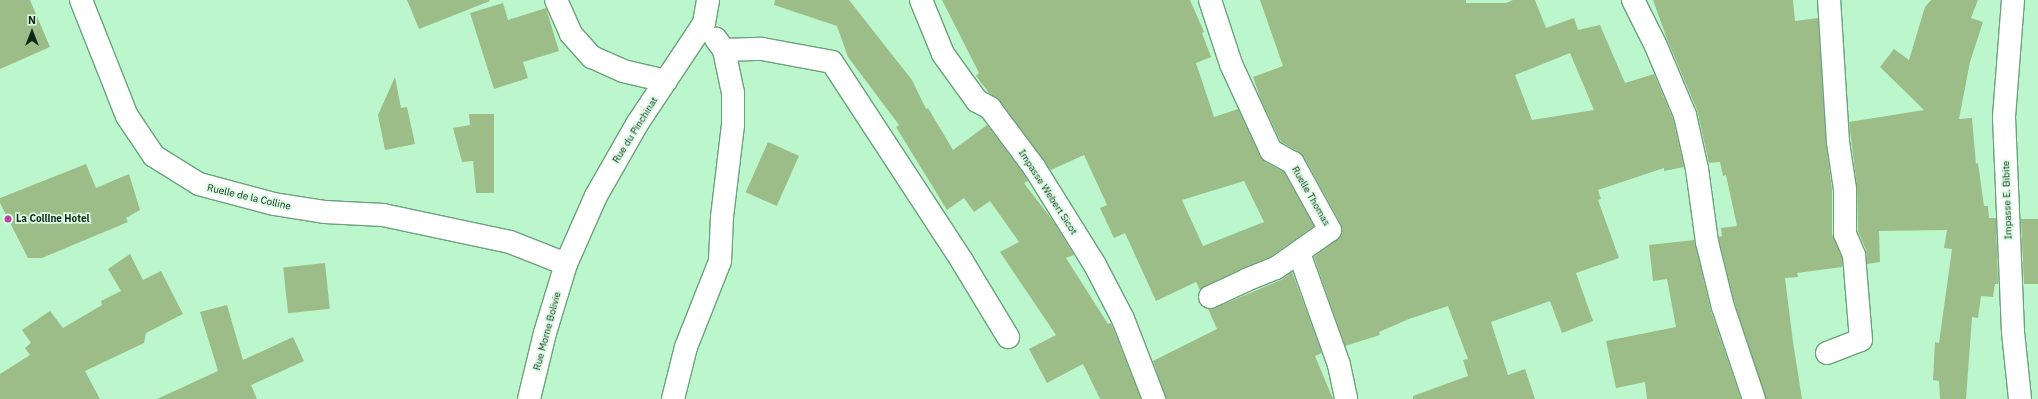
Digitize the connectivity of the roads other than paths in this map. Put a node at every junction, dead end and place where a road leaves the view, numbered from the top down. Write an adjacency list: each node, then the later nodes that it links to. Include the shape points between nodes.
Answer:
1 (81, 0): 13 (street, Ruelle de la Colline, via 127,116 154,156 199,184 274,204 325,212 383,214 510,242)
2 (556, 0): 11 (street, via 571,34 592,57 623,71)
3 (708, 0): 9 (street, Rue du Pinchinat)
4 (921, 0): 19 (street, Impasse Webert Sicot, via 943,54 977,102 990,108 1034,167 1095,265 1123,319)
5 (1210, 0): 12 (street, Ruelle Thomas, via 1231,64 1272,151 1293,163 1330,230)
6 (1633, 0): 21 (street, via 1656,46 1685,115 1697,169 1708,242 1723,307)
7 (1829, 0): 16 (street, via 1838,142 1845,189 1845,234 1854,255 1861,340)
8 (2013, 0): 22 (street, Impasse E. Bibite, via 2004,117 2013,332)
9 (704, 23): 10 (street); 11 (street, Rue du Pinchinat)
10 (724, 50): 15 (street, via 762,49 832,62 962,261); 18 (street, via 733,93 733,125 722,217 720,260 686,347)
11 (666, 81): 13 (street, Rue du Pinchinat, via 637,124 596,196)
12 (1299, 253): 14 (street, Ruelle Thomas, via 1276,268); 20 (street, via 1339,365)
13 (566, 264): 17 (street, Rue Morne Bolivie, via 545,333)
14 (1210, 297)
15 (1008, 337)
16 (1828, 354)
17 (529, 399)
18 (674, 399)
19 (1154, 399)
20 (1346, 399)
21 (1754, 399)
22 (2020, 399)

